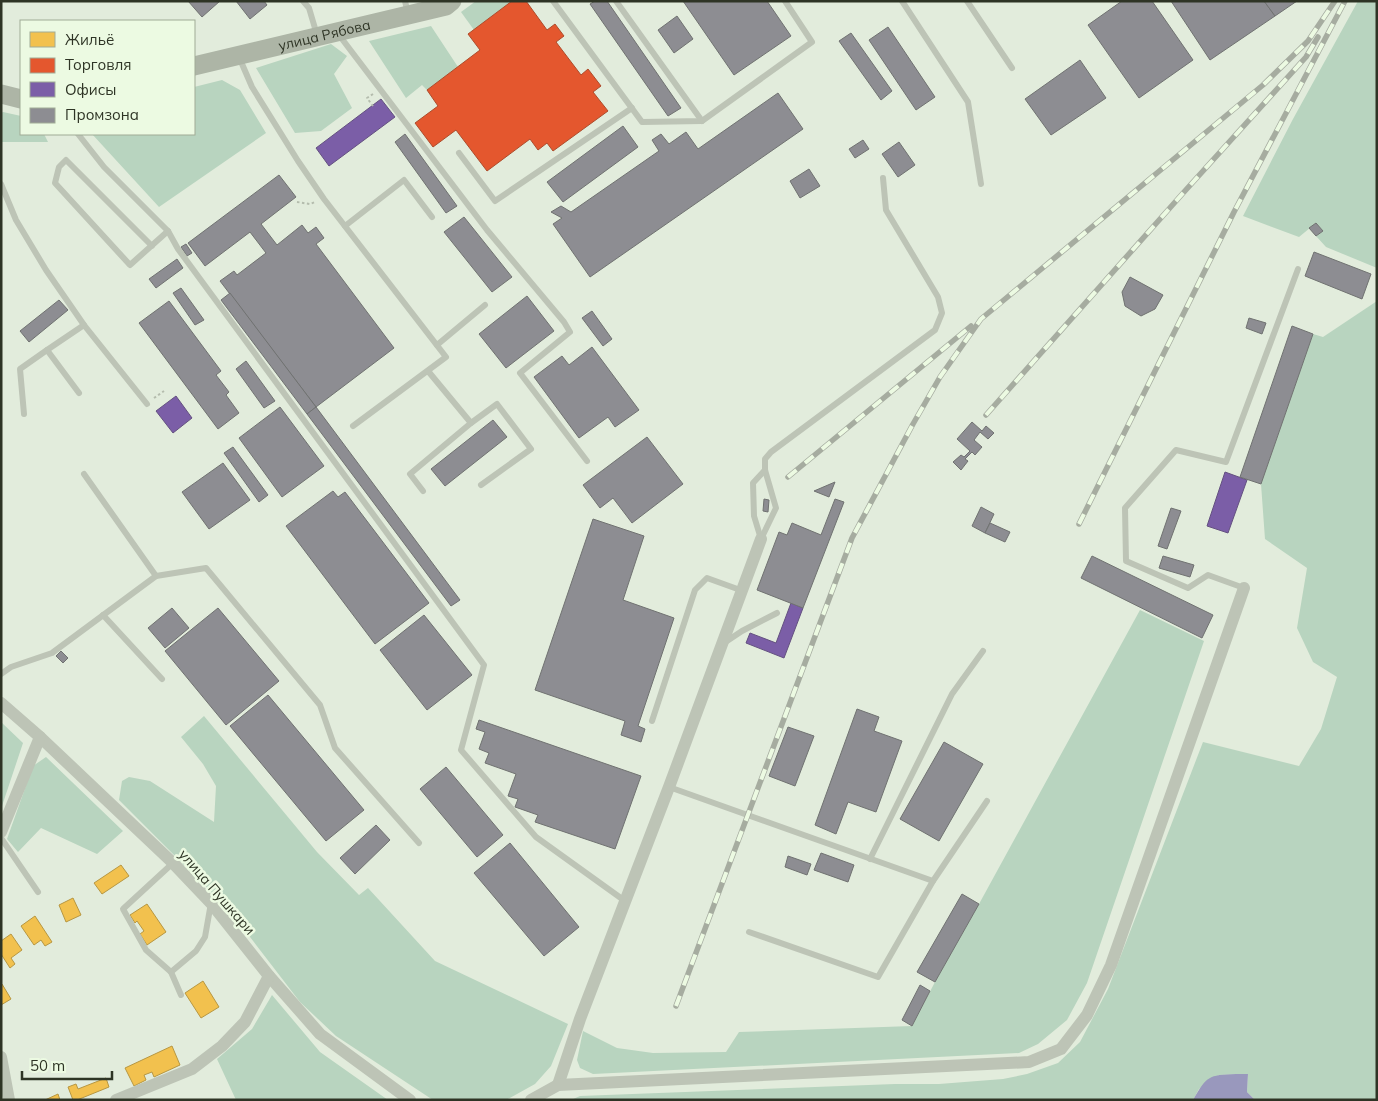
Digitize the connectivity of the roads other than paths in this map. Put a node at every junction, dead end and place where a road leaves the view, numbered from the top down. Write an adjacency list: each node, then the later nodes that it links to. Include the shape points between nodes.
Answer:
1 (303, 1): 10 (lane, via 309,8)
2 (452, 1): 8 (street, улица Рябова, via 446,6)
3 (616, 1): 17 (lane)
4 (785, 1): 17 (lane, via 812,42)
5 (902, 1): 22 (lane, via 968,102)
6 (967, 1): 13 (lane)
7 (557, 3): 16 (lane)
8 (406, 8): 9 (street, улица Рябова)
9 (337, 32): 10 (street, улица Рябова); 38 (lane, via 487,230 570,332 520,373)
10 (318, 36): 11 (street, улица Рябова)
11 (238, 56): 12 (street, улица Рябова); 24 (lane, via 252,87 298,161)
12 (195, 66)
13 (1012, 68)
14 (1, 94): 15 (street)
15 (20, 99)
16 (632, 108): 17 (lane, via 642,122); 19 (lane, via 495,201)
17 (702, 121)
18 (79, 135): 25 (lane, via 104,167)
19 (459, 153)
20 (883, 178): 39 (lane, via 886,210 938,297 942,313 935,330 771,452 765,460)
21 (1, 184): 29 (lane, via 16,220)
22 (981, 184)
23 (432, 217): 24 (lane, via 404,180)
24 (345, 226): 30 (lane)
25 (168, 231): 26 (lane); 65 (lane, via 484,666 461,750 536,837)
26 (152, 246): 26 (lane, via 130,265 54,184 59,167 66,160)
27 (1298, 269): 45 (lane, via 1226,462 1176,450 1125,508 1126,561 1188,588 1208,575)
28 (485, 305): 30 (lane)
29 (84, 325): 31 (lane); 34 (lane)
30 (437, 345): 32 (lane, via 446,357)
31 (47, 350): 33 (lane); 35 (lane, via 20,369)
32 (428, 371): 36 (lane); 37 (lane)
33 (79, 393)
34 (147, 404)
35 (24, 414)
36 (471, 423): 41 (lane, via 497,404 530,449); 42 (lane, via 410,474)
37 (353, 426)
38 (586, 460)
39 (765, 470): 43 (lane, via 776,508); 43 (lane, via 753,483 754,516)
40 (84, 474): 44 (lane)
41 (481, 484)
42 (423, 491)
43 (761, 539): 46 (street)
44 (156, 576): 48 (lane); 60 (lane, via 206,568 320,705 335,748)
45 (1244, 588): 72 (street, via 1111,965 1087,1015 1061,1049 1029,1062)
46 (743, 591): 49 (street); 54 (lane, via 707,578 696,590)
47 (777, 613): 49 (lane)
48 (103, 615): 51 (lane, via 52,653 11,667); 52 (lane)
49 (722, 644): 56 (street)
50 (983, 651): 61 (lane, via 952,694)
51 (1, 674)
52 (162, 679)
53 (1, 702): 55 (street, улица Пушкари)
54 (652, 721)
55 (40, 737): 58 (street); 62 (street, улица Пушкари)
56 (669, 787): 61 (lane); 65 (street)
57 (987, 801): 63 (lane)
58 (1, 832)
59 (1, 838): 64 (lane)
60 (419, 843)
61 (870, 859): 63 (lane)
62 (173, 863): 66 (street, улица Пушкари); 68 (lane, via 123,909 146,950)
63 (933, 881): 67 (lane, via 878,977)
64 (38, 892)
65 (625, 901): 72 (street)
66 (211, 903): 68 (lane, via 205,937 196,951); 69 (street, улица Пушкари)
67 (749, 932)
68 (171, 972): 70 (lane)
69 (269, 976): 74 (street, via 244,1022 222,1046 192,1069); 75 (street, улица Пушкари, via 320,1034)
70 (182, 995)
71 (1, 1057): 73 (street)
72 (558, 1085): 76 (street)
73 (9, 1100)
74 (116, 1100)
75 (410, 1100)
76 (531, 1100)

